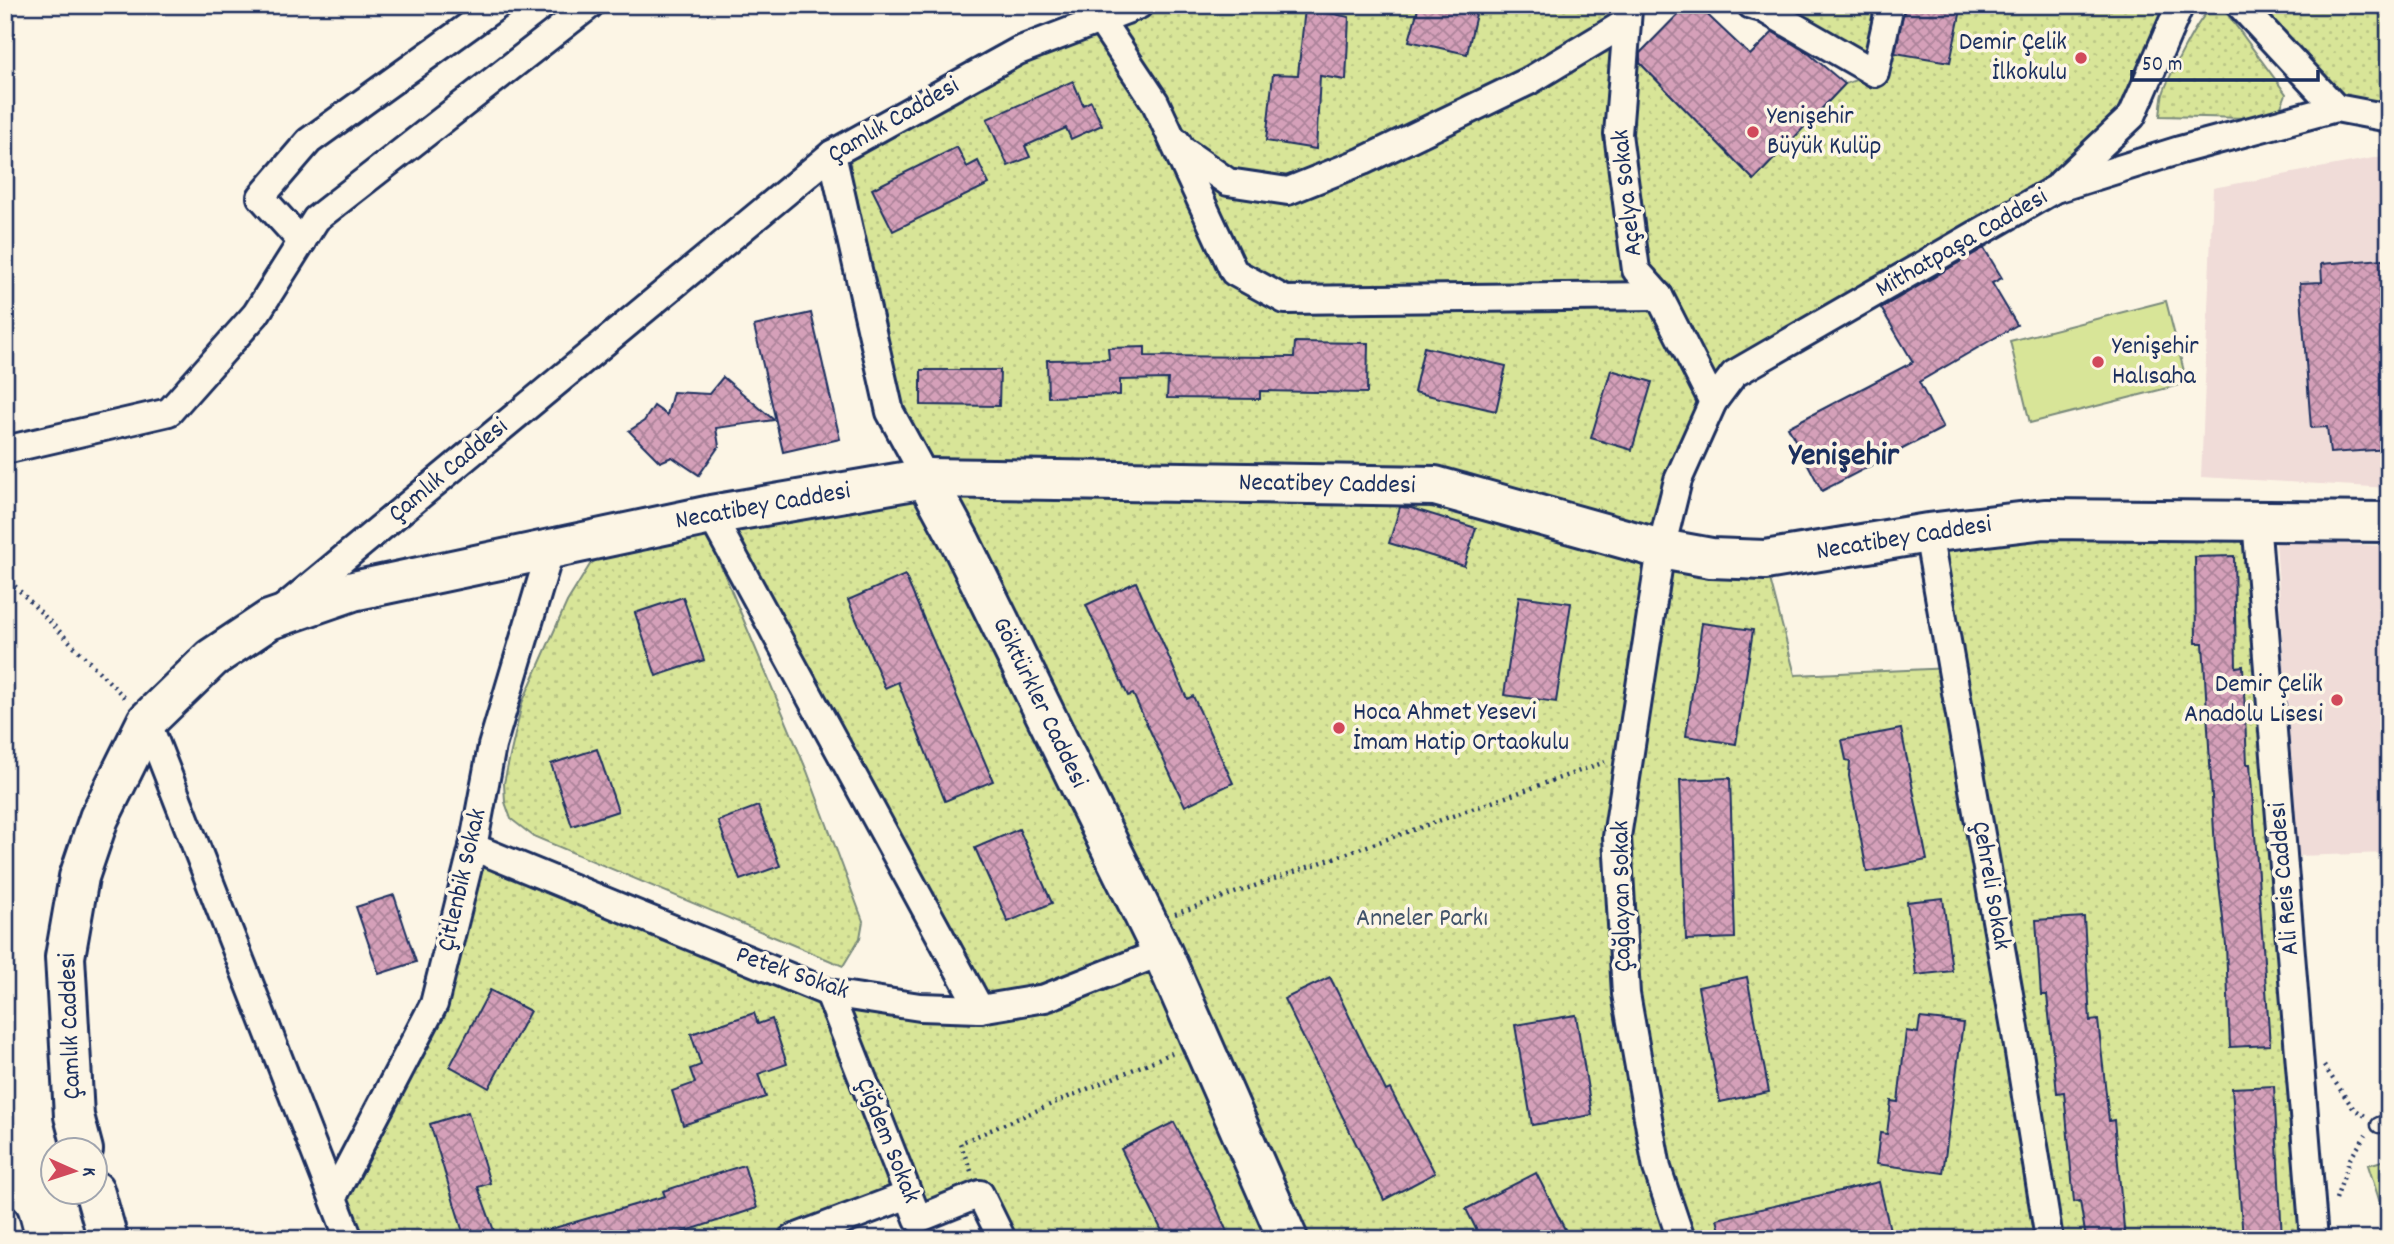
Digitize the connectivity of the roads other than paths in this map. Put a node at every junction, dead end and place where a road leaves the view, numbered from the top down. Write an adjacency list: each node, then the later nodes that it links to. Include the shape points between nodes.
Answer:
1 (498, 5): 15 (street, via 309,141 261,197)
2 (590, 5): 15 (street, via 316,219)
3 (1139, 5): 9 (street, Çamlık Caddesi)
4 (1751, 5): 5 (street, via 1875,73)
5 (1891, 5)
6 (2180, 5): 14 (street, via 2132,116)
7 (2240, 5): 11 (street)
8 (1628, 13): 10 (street, via 1529,81 1363,161 1288,191 1228,182 1181,149); 16 (street, Açelya Sokak, via 1618,134 1636,270)
9 (1101, 21): 10 (street); 13 (street, Çamlık Caddesi, via 1018,51)
10 (1154, 102): 16 (street, via 1234,272 1285,300)
11 (2336, 108): 12 (street, Mithatpaşa Caddesi); 14 (street, Mithatpaşa Caddesi)
12 (2389, 118)
13 (832, 154): 19 (street, Göktürkler Caddesi, via 890,412); 26 (street, Çamlık Caddesi)
14 (2054, 189): 17 (street, Mithatpaşa Caddesi, via 1734,374)
15 (302, 242): 18 (street, via 256,314 169,412)
16 (1659, 296): 17 (street, Açelya Sokak)
17 (1713, 402): 25 (street, Mithatpaşa Caddesi, via 1678,480)
18 (5, 450)
19 (926, 478): 20 (street, Necatibey Caddesi); 25 (street, Necatibey Caddesi, via 1435,486); 29 (street, Göktürkler Caddesi)
20 (711, 515): 24 (street, Necatibey Caddesi); 31 (street)
21 (2256, 520): 22 (street, Necatibey Caddesi); 23 (street, Necatibey Caddesi, via 2045,519); 37 (street, Ali Reis Caddesi)
22 (2389, 522)
23 (1928, 533): 25 (street, Necatibey Caddesi, via 1765,560 1711,558); 45 (street, Çehreli Sokak)
24 (551, 548): 26 (street, Necatibey Caddesi, via 353,591); 28 (street, Çitlenbik Sokak, via 492,746)
25 (1661, 549): 44 (street, Çağlayan Sokak, via 1617,837 1626,994 1657,1168)
26 (269, 620): 27 (street, Çamlık Caddesi, via 212,658)
27 (147, 721): 32 (street, Çamlık Caddesi, via 95,830 79,877 65,957 74,1116); 33 (street)
28 (473, 847): 30 (street, Petek Sokak); 33 (street, Çitlenbik Sokak, via 434,1004)
29 (1155, 938): 31 (street, Petek Sokak, via 1045,998); 43 (street, Göktürkler Caddesi)
30 (829, 993): 31 (street, Petek Sokak, via 920,1007); 34 (street, Çiğdem Sokak)
31 (980, 1009)
32 (79, 1136)
33 (334, 1195): 40 (street)
34 (908, 1195): 41 (street); 42 (street, Çiğdem Sokak, via 918,1219 980,1194)
35 (99, 1206): 39 (street)
36 (5, 1220): 38 (street)
37 (2313, 1226)
38 (10, 1239)
39 (108, 1239)
40 (349, 1239)
41 (792, 1239)
42 (1002, 1239)
43 (1288, 1239)
44 (1681, 1239)
45 (2049, 1239)

